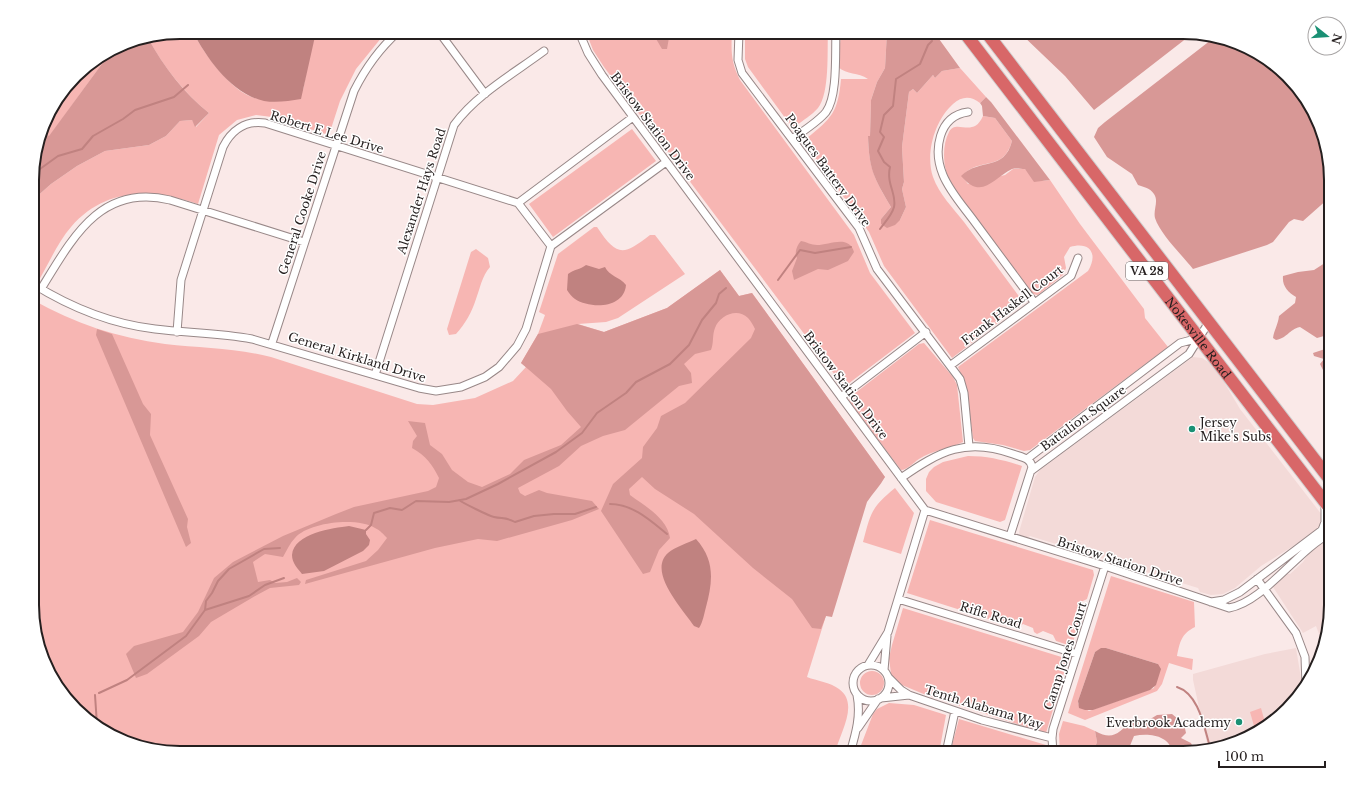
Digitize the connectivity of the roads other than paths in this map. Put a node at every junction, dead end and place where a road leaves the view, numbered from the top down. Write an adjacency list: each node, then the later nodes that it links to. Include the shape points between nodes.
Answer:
1 (391, 39): 13 (street, General Cooke Drive, via 359,80)
2 (444, 39): 9 (street)
3 (582, 39): 11 (street, Bristow Station Drive, via 588,53)
4 (739, 39): 12 (street, Poagues Battery Drive, via 738,60 742,73)
5 (836, 39): 12 (street, via 831,102 825,114)
6 (969, 39): 26 (highway, Nokesville Road / VA 28)
7 (991, 39): 23 (highway, Nokesville Road / VA 28)
8 (544, 51): 9 (street, Alexander Hays Road)
9 (485, 94): 15 (street, Alexander Hays Road, via 466,110 454,125)
10 (968, 112): 22 (street, via 955,115 944,126 939,147 941,169 953,193)
11 (633, 117): 14 (street, Bristow Station Drive); 16 (street)
12 (792, 139): 25 (street, Poagues Battery Drive, via 859,228 878,269)
13 (335, 146): 15 (street, Robert E Lee Drive); 17 (street, Robert E Lee Drive, via 265,123 243,126 231,134 223,147); 18 (street, General Cooke Drive)
14 (666, 162): 19 (street); 30 (street, Bristow Station Drive)
15 (436, 177): 16 (street, Robert E Lee Drive); 29 (street, Alexander Hays Road)
16 (518, 203): 19 (street)
17 (203, 210): 18 (street); 21 (street, via 156,198 132,199 111,205 78,230); 24 (street, Robert E Lee Drive, via 181,280)
18 (304, 242): 27 (street, General Cooke Drive)
19 (551, 246): 29 (street, General Kirkland Drive, via 522,338 506,360 493,372 465,386 436,391)
20 (1078, 258): 22 (street, Frank Haskell Court, via 1071,276)
21 (41, 289): 24 (street, General Kirkland Drive, via 72,305 109,319)
22 (1034, 302): 28 (street, Frank Haskell Court)
23 (1209, 322): 26 (street, Battalion Square); 34 (highway, Nokesville Road / VA 28)
24 (177, 332): 27 (street, General Kirkland Drive, via 229,335)
25 (926, 332): 28 (street, Poagues Battery Drive); 30 (street)
26 (1199, 338): 32 (street, Battalion Square, via 1180,344); 33 (street, Battalion Square, via 1189,354); 36 (highway, Nokesville Road / VA 28)
27 (272, 343): 29 (street, General Kirkland Drive)
28 (951, 365): 31 (street, Poagues Battery Drive, via 963,388)
29 (375, 375)
30 (841, 397): 35 (street, Bristow Station Drive)
31 (969, 446): 32 (street, via 998,449); 35 (street, via 938,454)
32 (1027, 459): 33 (street, via 1031,464)
33 (1031, 471): 39 (street)
34 (1324, 473)
35 (902, 478): 37 (street, Bristow Station Drive)
36 (1324, 501)
37 (925, 510): 39 (street, Bristow Station Drive); 44 (street)
38 (1324, 525): 42 (street, Bristow Station Drive, via 1322,530)
39 (1010, 536): 41 (street, Bristow Station Drive)
40 (1324, 538): 43 (street, Bristow Station Drive, via 1304,552)
41 (1105, 566): 45 (street, Bristow Station Drive); 47 (street, Camp Jones Court)
42 (1257, 579): 43 (street); 45 (street, Bristow Station Drive, via 1224,600)
43 (1264, 588): 45 (street, Bristow Station Drive, via 1234,607); 50 (street, via 1289,622 1303,650)
44 (898, 599): 46 (street); 47 (street, Rifle Road)
45 (1207, 602)
46 (888, 632): 48 (street); 49 (street)
47 (1077, 654): 56 (street, Camp Jones Court)
48 (868, 665): 49 (street, via 879,667); 51 (street, via 854,676)
49 (886, 673): 52 (street, Tenth Alabama Way); 53 (street, via 888,687)
50 (1306, 674)
51 (857, 694): 53 (street, via 866,700); 55 (street)
52 (909, 695): 53 (street, Tenth Alabama Way); 54 (street, Tenth Alabama Way)
53 (880, 698): 55 (street)
54 (955, 711): 56 (street, Tenth Alabama Way, via 1033,735); 58 (street)
55 (857, 730): 57 (street)
56 (1052, 738): 59 (street, Camp Jones Court)
57 (852, 746)
58 (948, 746)
59 (1053, 746)

